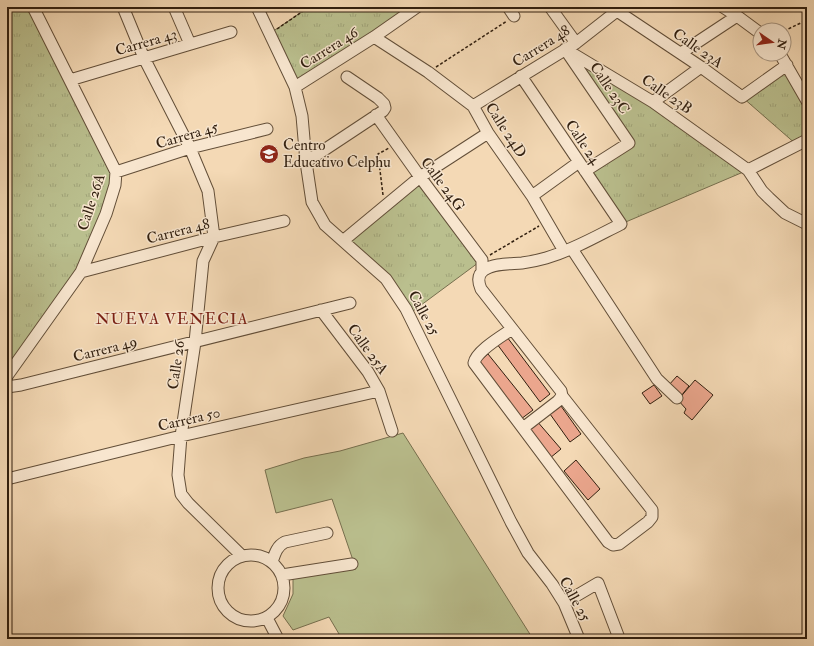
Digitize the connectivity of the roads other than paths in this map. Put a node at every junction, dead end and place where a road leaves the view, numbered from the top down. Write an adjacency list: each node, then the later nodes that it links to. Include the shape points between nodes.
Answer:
1 (34, 7): 23 (street, Calle 26A)
2 (123, 7): 17 (street)
3 (174, 7): 14 (street)
4 (257, 7): 24 (street, Calle 25)
5 (418, 7): 12 (street, Carrera 46)
6 (550, 7): 13 (street)
7 (723, 7): 9 (street)
8 (620, 9): 13 (street, Carrera 48); 16 (street, Calle 23A)
9 (737, 16): 10 (street); 16 (street)
10 (752, 27)
11 (231, 32): 14 (street, Carrera 43)
12 (374, 37): 24 (street, Carrera 46); 27 (street, Calle 24D, via 428,72)
13 (576, 43): 15 (street, Carrera 48)
14 (190, 44): 17 (street, Carrera 43)
15 (565, 49): 21 (street, Carrera 48); 26 (street, Calle 23B); 34 (street, Calle 23C, via 629,143)
16 (681, 54): 20 (street, Calle 23A)
17 (144, 58): 23 (street, Carrera 43); 32 (street)
18 (785, 62): 19 (street)
19 (787, 65): 20 (street, Calle 23A, via 742,97); 25 (street)
20 (701, 67): 26 (street)
21 (521, 76): 27 (street, Carrera 48); 34 (street, Calle 24)
22 (347, 77): 28 (street, Calle 24G, via 384,104)
23 (70, 80): 36 (street, Calle 26A)
24 (295, 87): 33 (street, Calle 25, via 302,116)
25 (807, 101)
26 (653, 102): 35 (street, Calle 23B)
27 (473, 106): 30 (street, Calle 24D)
28 (380, 111): 33 (street); 37 (street, Calle 24G, via 396,144)
29 (267, 128): 32 (street, Carrera 45)
30 (488, 133): 37 (street); 38 (street, Calle 24D)
31 (807, 140): 35 (street)
32 (190, 148): 36 (street, Carrera 45); 41 (street, via 208,191)
33 (306, 162): 42 (street, Calle 25, via 312,202 325,225)
34 (582, 167): 38 (street); 43 (street, Calle 24, via 622,224)
35 (748, 170): 40 (street, via 762,191 785,213)
36 (116, 172): 45 (street, Calle 26A, via 115,186 106,214)
37 (420, 178): 42 (street); 44 (street, Calle 24G, via 482,260)
38 (532, 196): 43 (street, Calle 24D)
39 (284, 222): 41 (street, Carrera 48)
40 (807, 224)
41 (214, 237): 45 (street, Carrera 48); 49 (street, Calle 26, via 202,262)
42 (344, 240): 64 (street, Calle 25, via 386,279 406,309 528,553)
43 (568, 250): 44 (street, via 546,258 489,267); 54 (street, Calle 24D, via 657,379)
44 (482, 271): 48 (street, via 478,280 481,289)
45 (81, 272): 50 (street, Calle 26A)
46 (350, 303): 47 (street, Carrera 49)
47 (321, 310): 49 (street, Carrera 49); 52 (street, Calle 25A, via 368,372)
48 (512, 329): 53 (street, via 561,391); 55 (street, via 481,352 474,363)
49 (195, 342): 51 (street, Carrera 49); 57 (street, Calle 26)
50 (7, 376)
51 (7, 387)
52 (379, 391): 56 (street, Calle 25A); 57 (street, Carrera 50)
53 (562, 396): 55 (street, via 551,408); 55 (street, via 652,510 652,517 648,522 619,544 613,545 608,542)
54 (677, 398)
55 (523, 428)
56 (392, 431)
57 (181, 436): 58 (street, Carrera 50); 60 (street, Calle 26, via 178,475 181,494)
58 (7, 480)
59 (327, 533): 61 (street, via 280,545)
60 (242, 556): 61 (street, via 258,555); 65 (street, via 235,558 224,568 218,582 218,597 226,610 238,619 252,622)
61 (272, 562): 63 (street)
62 (352, 564): 63 (street)
63 (282, 575): 65 (street, via 282,600)
64 (564, 602): 66 (street, via 598,583); 68 (street, Calle 25)
65 (267, 618): 67 (street)
66 (619, 638)
67 (278, 639)
68 (579, 639)

